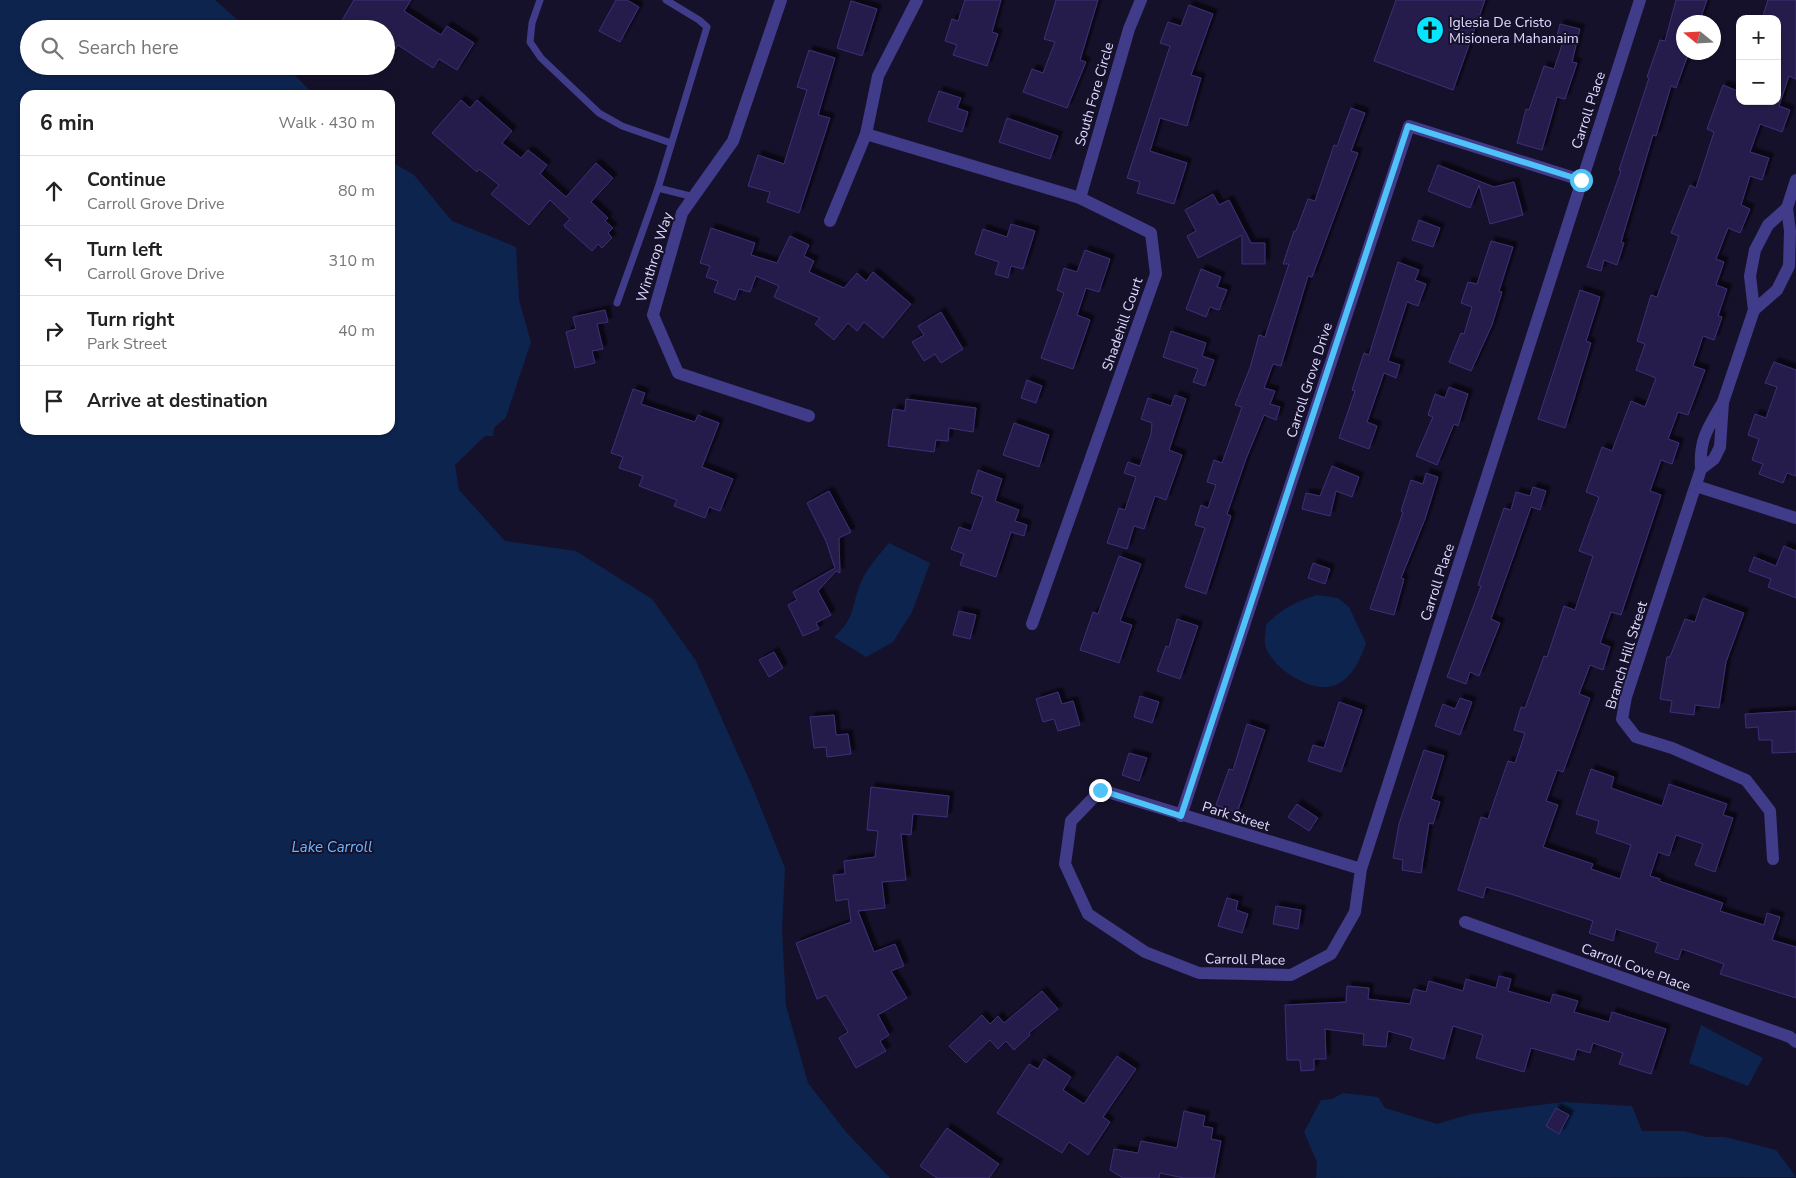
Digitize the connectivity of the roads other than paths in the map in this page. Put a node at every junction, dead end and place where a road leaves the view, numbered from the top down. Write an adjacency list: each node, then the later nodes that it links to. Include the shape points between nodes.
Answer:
1 (540, 0): 8 (lane, via 530,42 540,58 599,113 622,126)
2 (666, 0): 8 (lane, via 707,27)
3 (781, 0): 12 (street, Winthrop Way, via 733,141)
4 (917, 0): 7 (street, via 878,76)
5 (1140, 0): 13 (street, South Fore Circle, via 1128,29)
6 (1640, 0): 9 (street, Carroll Place)
7 (866, 134): 13 (street, Shadehill Court); 15 (street)
8 (671, 142): 11 (lane)
9 (1581, 180): 24 (street, Carroll Grove Drive, via 1408,126); 26 (street, Carroll Place)
10 (1796, 180): 14 (street, Branch Hill Street)
11 (658, 188): 12 (lane); 16 (lane)
12 (694, 197): 19 (street, Winthrop Way, via 682,214 653,315 678,373)
13 (1080, 198): 23 (street, Shadehill Court, via 1151,234 1156,274)
14 (1787, 208): 17 (street, Branch Hill Street, via 1768,226 1755,250 1750,276); 17 (street, Branch Hill Street, via 1789,266 1777,290)
15 (830, 220)
16 (617, 303)
17 (1754, 310): 18 (street, Branch Hill Street)
18 (1723, 402): 20 (street, Branch Hill Street, via 1705,435 1700,451); 20 (street, Branch Hill Street, via 1720,447 1714,460)
19 (809, 416)
20 (1701, 469): 21 (street, Branch Hill Street)
21 (1696, 486): 22 (street); 25 (street, Branch Hill Street, via 1626,697 1622,719 1636,736 1746,780 1770,812)
22 (1796, 518)
23 (1032, 624)
24 (1181, 816): 26 (street, Park Street); 28 (street, Park Street, via 1100,790 1071,821 1065,864 1088,914)
25 (1773, 859)
26 (1361, 869): 28 (street, Carroll Place, via 1355,912 1331,954 1291,975 1199,973 1146,952)
27 (1466, 922): 29 (street, Carroll Cove Place, via 1790,1037)
28 (1118, 934)
29 (1796, 1042)

